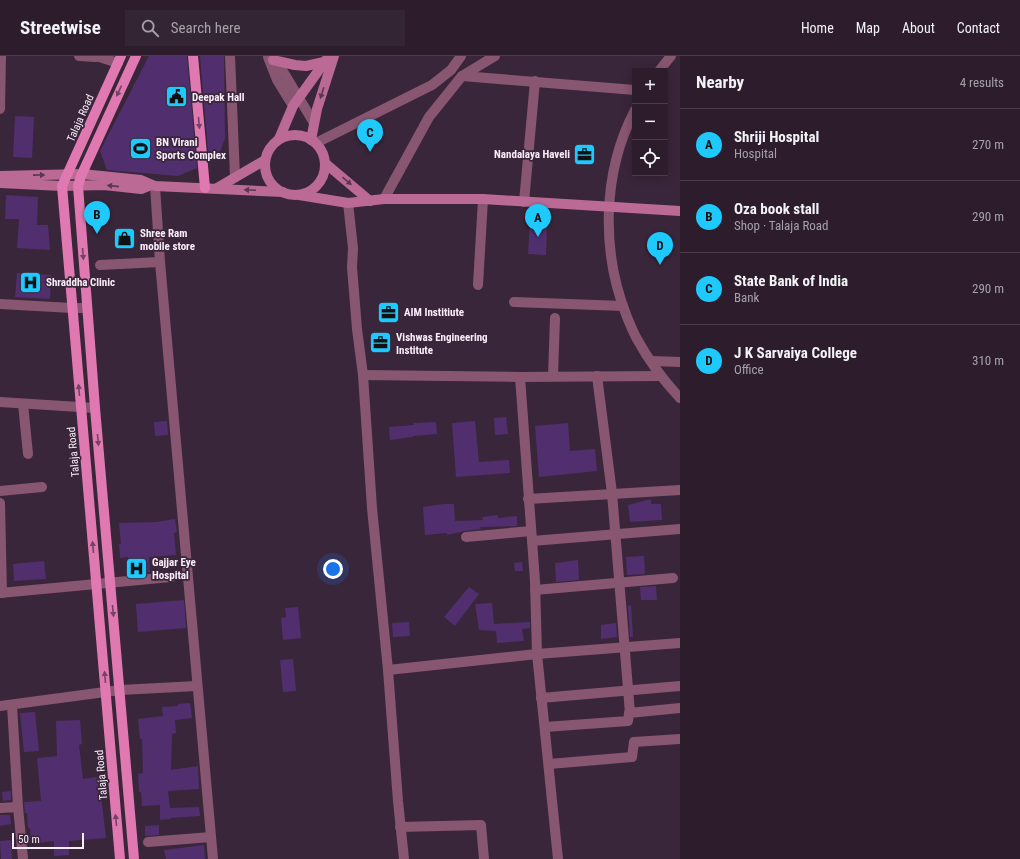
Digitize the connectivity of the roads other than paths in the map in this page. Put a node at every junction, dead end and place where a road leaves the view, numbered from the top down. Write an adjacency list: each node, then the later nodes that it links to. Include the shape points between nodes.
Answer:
1 (1, 56): 20 (street)
2 (79, 56): 3 (street)
3 (96, 56): 13 (street)
4 (136, 56): 28 (main road, one-way to 28)
5 (193, 56): 35 (main road, one-way to 35)
6 (230, 56): 30 (street)
7 (334, 56): 22 (main road, one-way to 22)
8 (461, 56): 24 (street, via 451,70 432,85)
9 (495, 56): 15 (street)
10 (671, 56): 14 (street)
11 (270, 57): 12 (main road, via 295,66 306,66); 18 (street, via 281,68); 19 (street, via 277,80)
12 (326, 59): 18 (main road)
13 (120, 60): 27 (main road, Talaja Road)
14 (661, 68)
15 (462, 76): 16 (street); 39 (street, via 429,117)
16 (535, 81): 17 (street); 42 (street)
17 (632, 90)
18 (300, 97): 19 (main road); 22 (street)
19 (293, 106): 23 (main road)
20 (0, 109)
21 (632, 115): 44 (street, via 615,164)
22 (314, 123): 24 (main road)
23 (279, 139): 24 (main road, via 288,135 299,135); 25 (main road, via 271,146)
24 (313, 141): 26 (main road, via 322,151)
25 (265, 160): 30 (main road); 37 (main road, via 266,175 271,184)
26 (325, 163): 38 (main road, via 322,178 316,186); 41 (main road, one-way to 41)
27 (68, 174): 28 (main road); 29 (main road, one-way to 27); 32 (main road, Talaja Road)
28 (82, 174): 33 (main road); 34 (main road, via 140,180)
29 (0, 176)
30 (235, 177): 36 (main road)
31 (0, 183): 32 (main road)
32 (62, 186): 33 (main road); 52 (main road, Talaja Road)
33 (78, 186): 34 (main road, one-way to 33); 53 (main road, one-way to 53)
34 (153, 186): 35 (main road); 46 (street)
35 (205, 188): 36 (main road)
36 (217, 188): 37 (main road, one-way to 36)
37 (282, 192): 38 (main road)
38 (299, 195): 43 (main road)
39 (384, 199): 40 (main road); 41 (main road)
40 (483, 199): 42 (main road); 48 (street)
41 (370, 201): 43 (main road)
42 (524, 202): 44 (main road)
43 (348, 203): 57 (street, via 356,321)
44 (609, 207): 45 (main road); 51 (street, via 610,252)
45 (680, 211)
46 (160, 262): 47 (street); 89 (street)
47 (100, 265)
48 (478, 285)
49 (514, 302): 51 (street)
50 (0, 304): 52 (street)
51 (623, 306): 55 (street, via 636,338)
52 (72, 308): 53 (street); 65 (main road, Talaja Road, one-way to 52)
53 (87, 308): 66 (main road)
54 (555, 318): 58 (street)
55 (651, 361): 56 (street); 60 (street)
56 (680, 362)
57 (363, 375): 61 (street); 88 (street, via 372,508)
58 (553, 376): 59 (street); 61 (street)
59 (597, 376): 60 (street); 71 (street)
60 (660, 376): 62 (street)
61 (520, 377): 72 (street)
62 (680, 398)
63 (0, 402): 64 (street)
64 (23, 404): 65 (street); 67 (street)
65 (81, 407): 66 (street); 81 (main road, Talaja Road, one-way to 65)
66 (95, 408): 82 (main road, one-way to 82)
67 (28, 454)
68 (42, 487): 70 (street)
69 (680, 490): 71 (street)
70 (0, 491)
71 (612, 493): 72 (street); 75 (street)
72 (528, 499): 76 (street)
73 (0, 503): 84 (street)
74 (680, 529): 75 (street)
75 (615, 533): 76 (street); 80 (street)
76 (531, 536): 77 (street); 83 (street)
77 (466, 537)
78 (171, 577): 82 (street)
79 (673, 578): 80 (street)
80 (619, 582): 83 (street); 86 (street)
81 (96, 584): 82 (street); 84 (street); 93 (main road, Talaja Road, one-way to 81)
82 (110, 584): 91 (main road, one-way to 91)
83 (535, 590): 87 (street)
84 (1, 593)
85 (680, 643): 86 (street)
86 (624, 648): 87 (street); 92 (street)
87 (536, 654): 88 (street); 94 (street)
88 (388, 670): 104 (street)
89 (198, 686): 91 (street); 105 (street)
90 (680, 686): 92 (street)
91 (120, 690): 93 (street); 109 (main road)
92 (628, 690): 94 (street); 98 (street)
93 (106, 692): 95 (street); 108 (main road, Talaja Road, one-way to 93)
94 (541, 698): 99 (street)
95 (12, 705): 96 (street); 102 (street)
96 (0, 706)
97 (680, 708): 98 (street)
98 (630, 713): 99 (street, via 628,721)
99 (545, 727): 101 (street)
100 (680, 738): 101 (street, via 634,742 632,757)
101 (549, 764): 113 (street)
102 (18, 807): 103 (street); 107 (street)
103 (0, 808)
104 (400, 827): 111 (street); 112 (street, via 481,825)
105 (211, 837): 106 (street); 110 (street)
106 (148, 842)
107 (23, 859)
108 (120, 859)
109 (134, 859)
110 (213, 859)
111 (404, 859)
112 (484, 859)
113 (558, 859)

